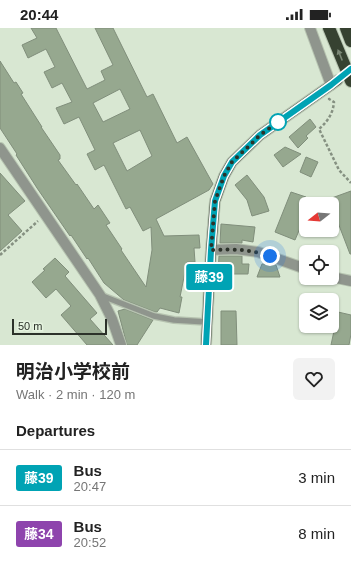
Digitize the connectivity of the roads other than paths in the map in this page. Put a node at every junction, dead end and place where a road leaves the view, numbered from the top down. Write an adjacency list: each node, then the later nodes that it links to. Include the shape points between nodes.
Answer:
1 (310, 28): 6 (street)
2 (330, 28): 5 (highway, one-way to 2)
3 (346, 28): 4 (highway)
4 (351, 41)
5 (351, 81)
6 (334, 83): 8 (main road, via 260,135 232,162 215,201)
7 (0, 148): 12 (street)
8 (211, 250): 9 (street, via 236,249 258,252); 13 (main road)
9 (299, 267)
10 (339, 278): 11 (street)
11 (351, 281)
12 (100, 295): 13 (lane, via 154,316); 14 (street)
13 (207, 322): 15 (main road)
14 (121, 345)
15 (206, 345)

